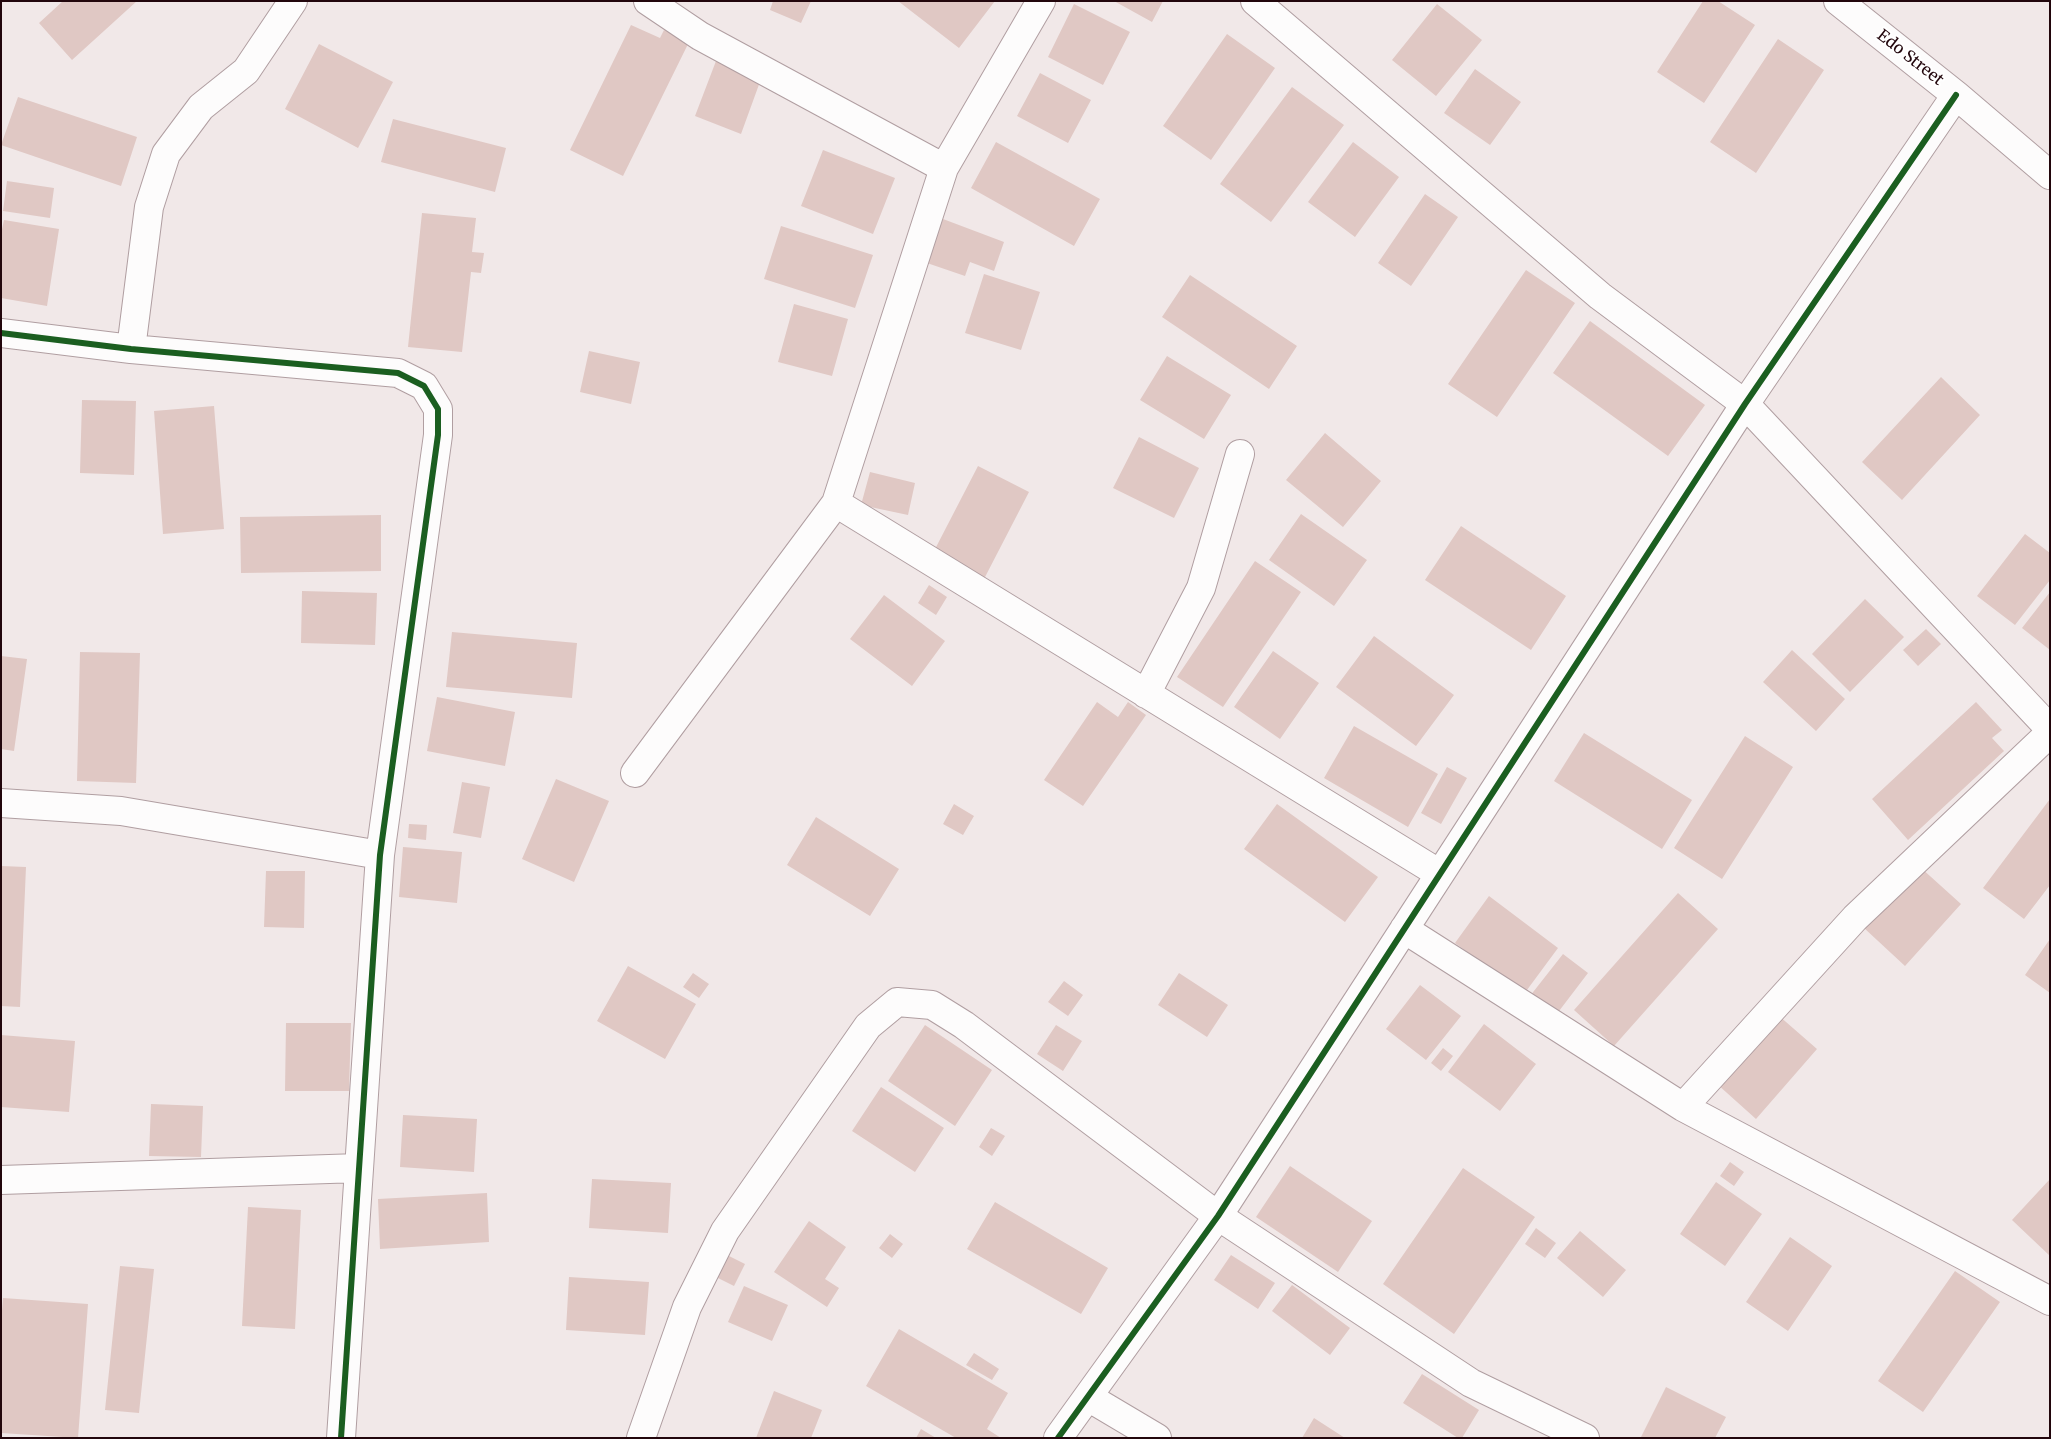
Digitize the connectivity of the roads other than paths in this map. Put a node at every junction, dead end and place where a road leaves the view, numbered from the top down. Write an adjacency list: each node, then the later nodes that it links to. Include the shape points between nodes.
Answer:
1 (293, 1): 10 (street, via 246,71 201,107 166,154 149,207)
2 (648, 1): 7 (street, via 700,36)
3 (1041, 1): 7 (street)
4 (1255, 1): 11 (street, via 1600,296)
5 (1838, 1): 6 (street, Edo Street)
6 (1956, 94): 8 (street, Edo Street); 11 (street)
7 (944, 168): 13 (street)
8 (2050, 175)
9 (1, 333): 10 (street)
10 (131, 349): 19 (street, via 398,373 424,386 438,408 438,435)
11 (1745, 404): 15 (street); 20 (street)
12 (1240, 454): 14 (street, via 1201,588)
13 (836, 503): 14 (street); 17 (street)
14 (1146, 694): 20 (street)
15 (2050, 729)
16 (2050, 733): 22 (street, via 1855,918)
17 (635, 774)
18 (1, 803): 19 (street, via 121,811)
19 (380, 855): 23 (street)
20 (1440, 874): 21 (street)
21 (1404, 929): 22 (street); 25 (street)
22 (1682, 1107): 26 (street)
23 (359, 1168): 24 (street); 28 (street)
24 (1, 1180)
25 (1218, 1216): 27 (street); 29 (street, via 964,1025 932,1005 897,1002 868,1026 724,1231 687,1307); 32 (street, via 1471,1383)
26 (2050, 1301)
27 (1088, 1397): 30 (street); 31 (street)
28 (342, 1438)
29 (641, 1438)
30 (1058, 1438)
31 (1158, 1438)
32 (1585, 1438)

